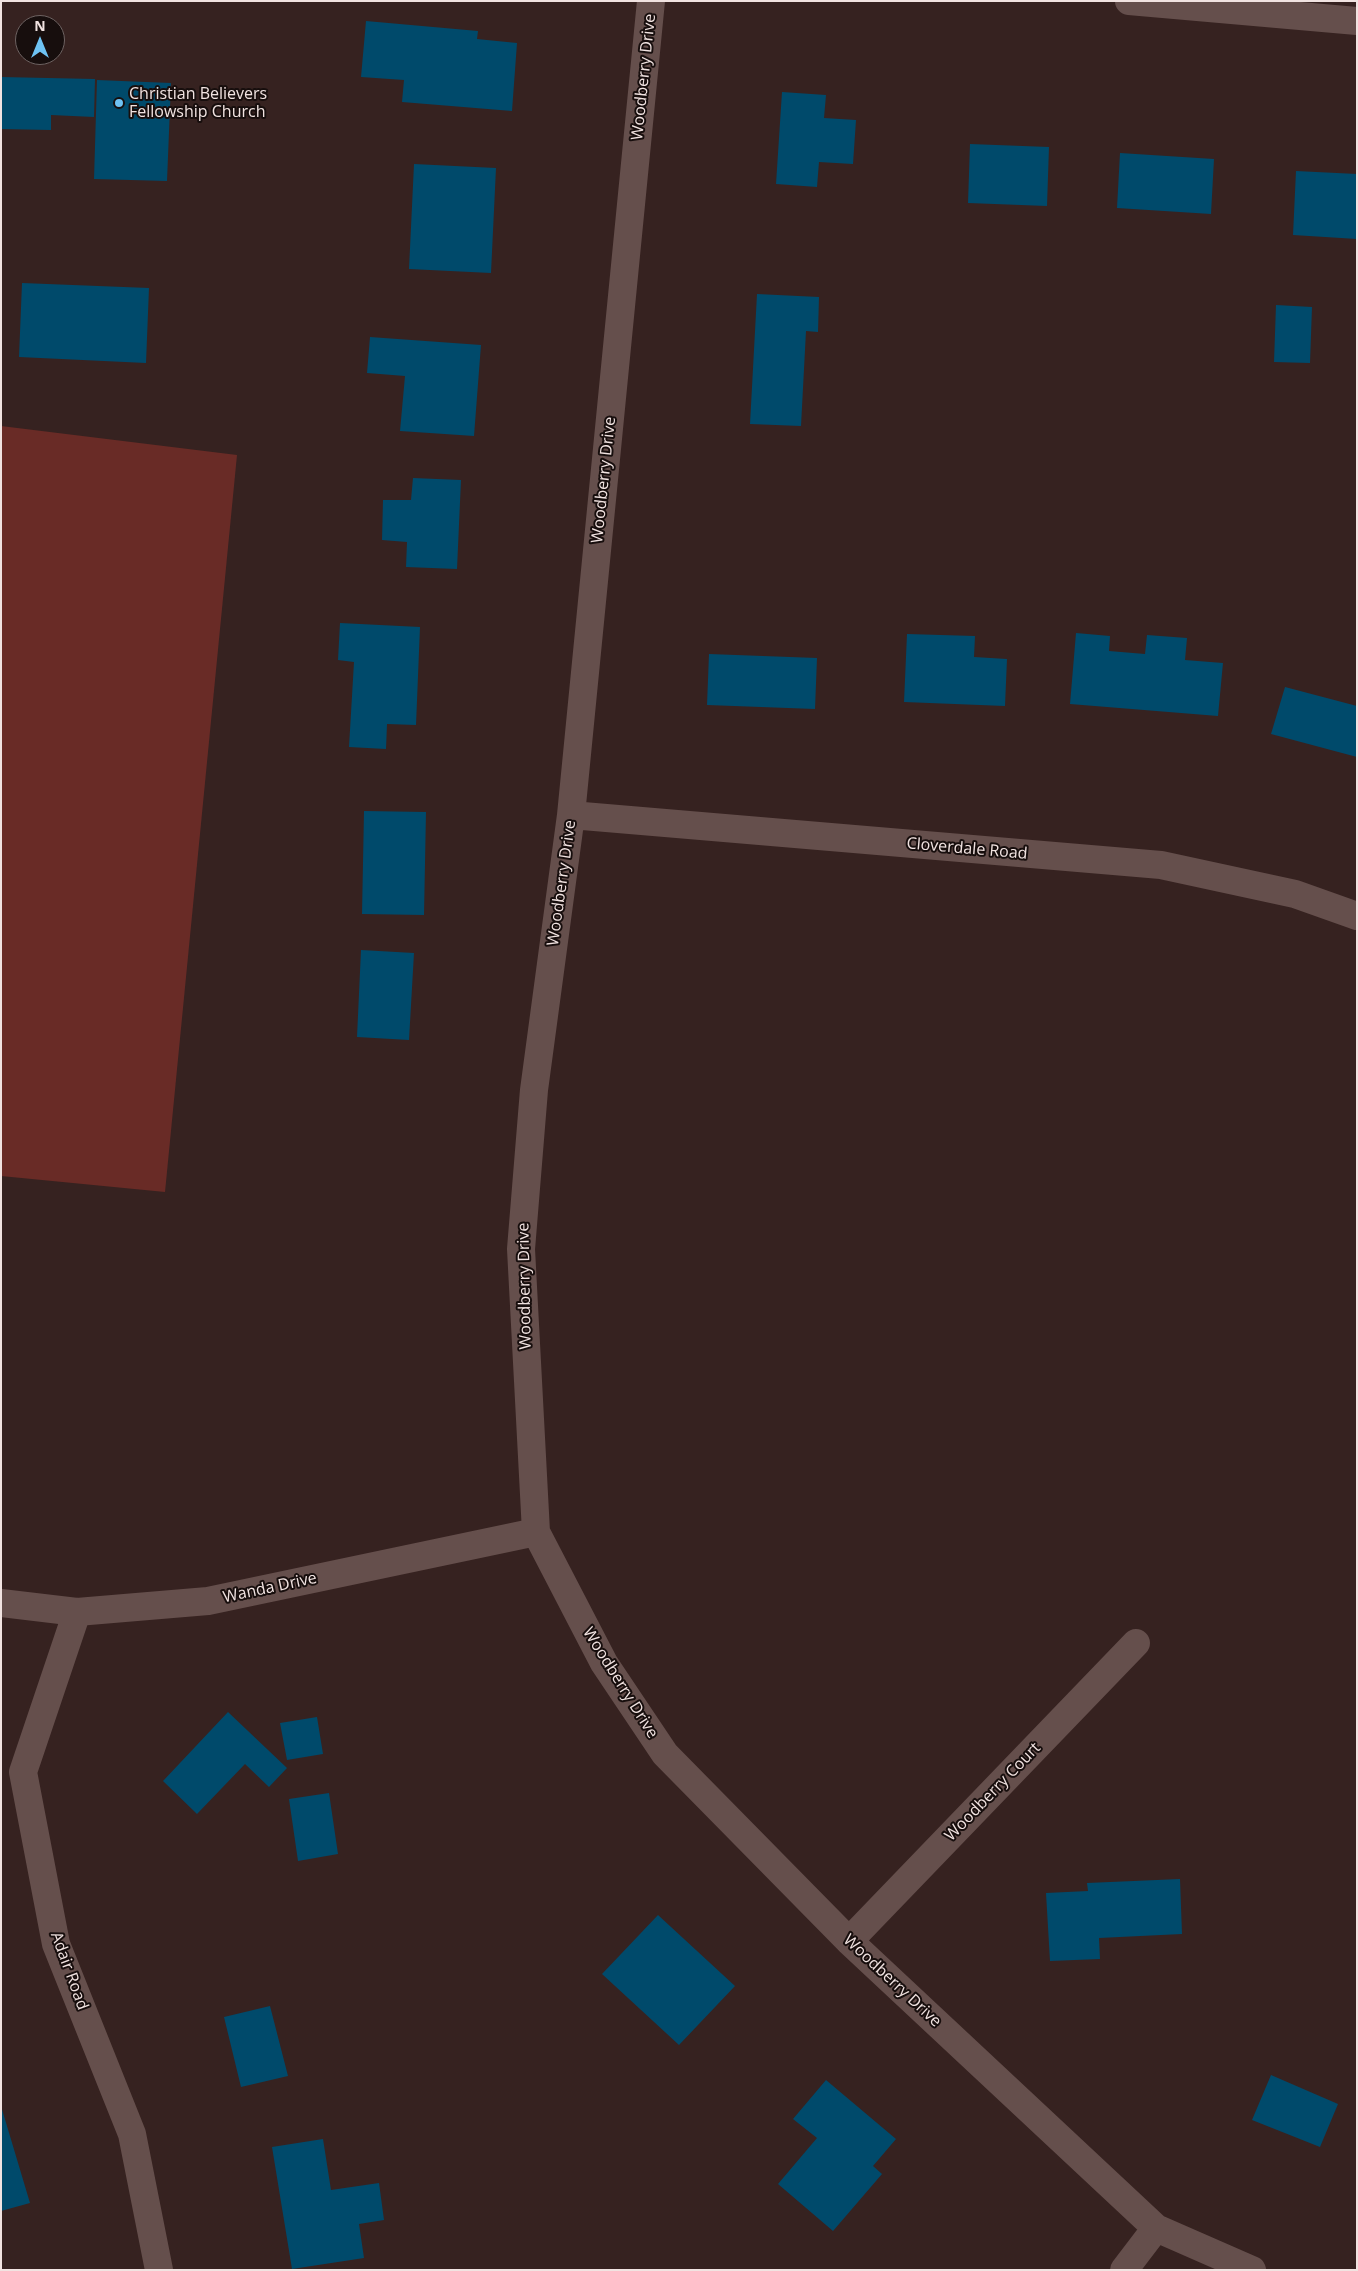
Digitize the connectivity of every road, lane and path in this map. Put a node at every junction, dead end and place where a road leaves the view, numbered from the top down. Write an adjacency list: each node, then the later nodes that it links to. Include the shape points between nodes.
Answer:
1 (652, 1): 4 (street, Woodberry Drive)
2 (1129, 1): 3 (street)
3 (1357, 21)
4 (571, 815): 5 (street, Cloverdale Road, via 1161,866 1295,894); 6 (street, Woodberry Drive, via 534,1090 521,1249)
5 (1357, 916)
6 (536, 1532): 8 (street, Wanda Drive, via 208,1601); 10 (street, Woodberry Drive, via 604,1663 664,1754)
7 (1, 1603): 8 (street, Wanda Drive)
8 (77, 1612): 12 (street, Adair Road, via 23,1772 56,1944 132,2134)
9 (1136, 1642): 10 (street, Woodberry Court)
10 (849, 1941): 11 (street, Woodberry Drive)
11 (1156, 2228): 13 (street); 14 (street, Woodberry Drive)
12 (159, 2270)
13 (1124, 2270)
14 (1252, 2270)

